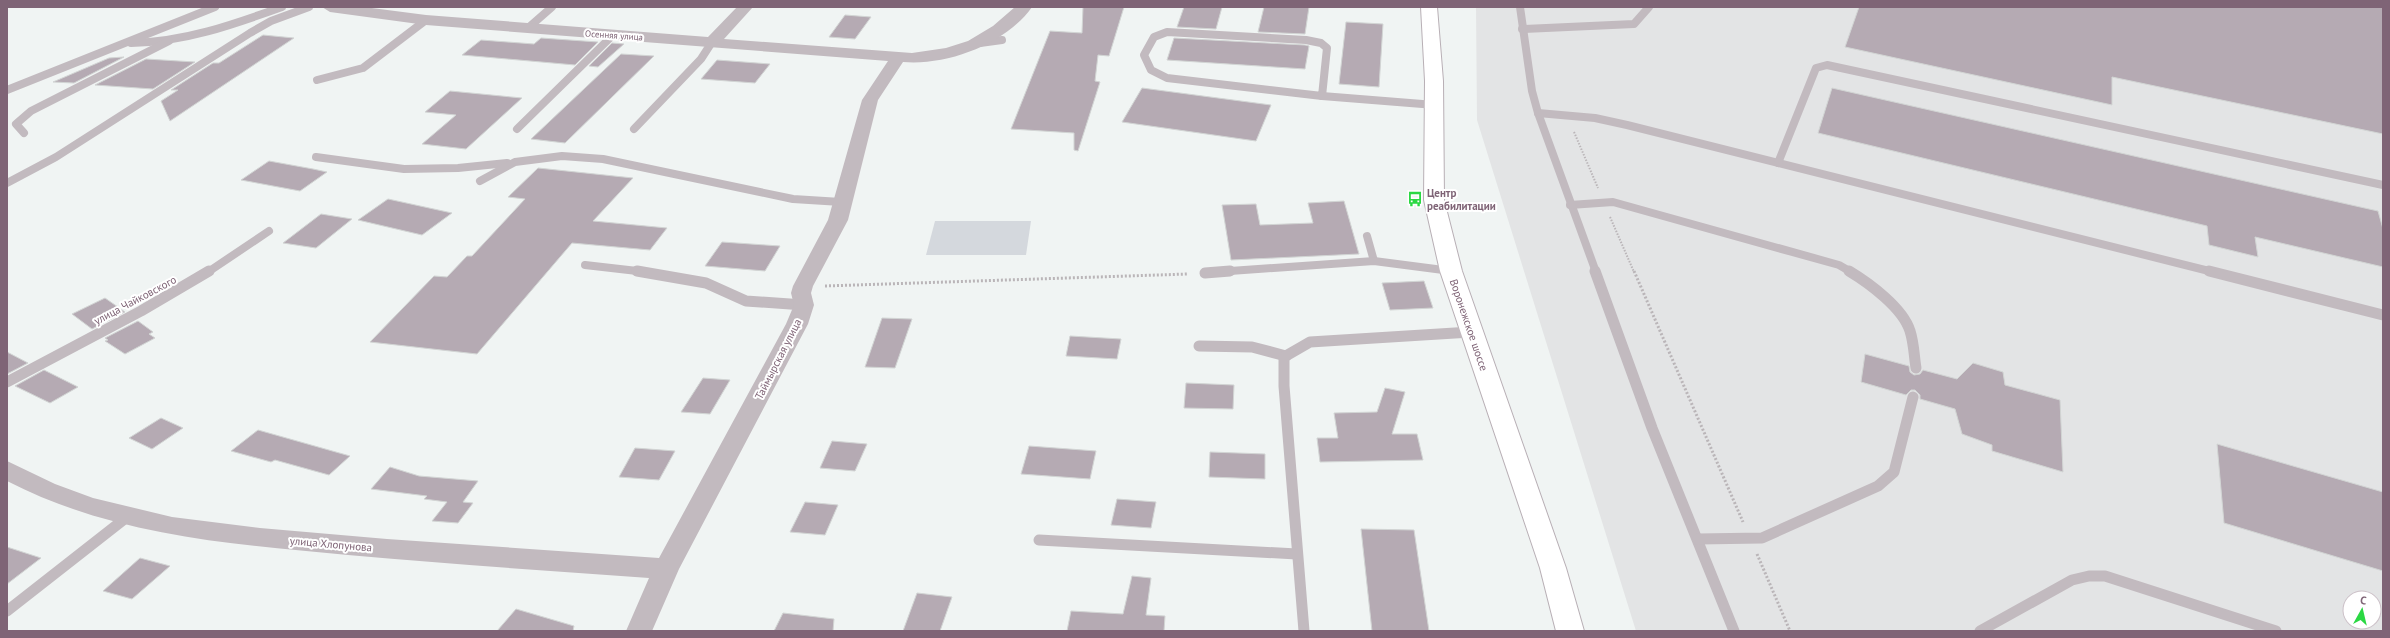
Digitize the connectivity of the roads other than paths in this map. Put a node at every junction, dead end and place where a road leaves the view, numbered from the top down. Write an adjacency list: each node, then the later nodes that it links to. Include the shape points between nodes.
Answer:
1 (216, 7): 19 (lane)
2 (282, 7): 17 (lane, via 228,26)
3 (309, 7): 34 (lane, via 271,21 250,33 56,157)
4 (330, 7): 11 (street, Осенняя улица)
5 (552, 7): 13 (lane)
6 (745, 7): 18 (street)
7 (1024, 7): 20 (street, via 1004,26)
8 (1429, 7): 25 (main road, Воронежское шоссе)
9 (1520, 7): 14 (lane)
10 (1649, 7): 14 (lane, via 1634,24)
11 (390, 11): 12 (street, Осенняя улица)
12 (426, 20): 13 (street, Осенняя улица); 22 (lane, via 363,68)
13 (528, 28): 15 (street, Осенняя улица)
14 (1522, 29): 26 (lane)
15 (613, 35): 18 (street, Осенняя улица); 27 (lane)
16 (1002, 40): 20 (lane)
17 (169, 41): 19 (lane, via 148,44); 29 (lane, via 30,111 16,124)
18 (712, 42): 21 (street, Осенняя улица); 28 (lane, via 701,59)
19 (126, 43): 23 (lane)
20 (980, 43): 21 (street, Осенняя улица, via 924,56)
21 (898, 58): 36 (street, Таймырская улица, via 882,78 870,100)
22 (317, 80)
23 (7, 90)
24 (1322, 96): 24 (lane, via 1167,78 1151,70 1144,56 1154,37 1167,32 1320,43 1327,48); 25 (lane)
25 (1435, 105): 42 (main road, Воронежское шоссе, via 1434,200)
26 (1538, 113): 32 (lane, via 1595,118); 37 (lane)
27 (517, 129)
28 (634, 129)
29 (24, 133)
30 (316, 157): 31 (lane, via 404,169 458,168)
31 (515, 162): 33 (lane); 36 (lane, via 562,156 602,159 793,199)
32 (1778, 163): 35 (lane, via 1816,68 1827,65); 45 (lane)
33 (480, 181)
34 (7, 183)
35 (2383, 185)
36 (841, 202): 44 (street, Таймырская улица, via 838,220)
37 (1570, 205): 49 (lane, via 1613,202 1840,265 1874,286 1894,306 1910,330); 54 (lane, via 1652,428)
38 (268, 231): 50 (lane, улица Чайковского, via 225,263 189,284)
39 (1367, 236): 40 (lane)
40 (1374, 261): 42 (lane); 43 (lane)
41 (584, 265): 44 (lane, via 669,275 706,283 746,300)
42 (1451, 271): 46 (main road, Воронежское шоссе)
43 (1205, 273)
44 (803, 295): 57 (street, Таймырская улица, via 797,324)
45 (2383, 316)
46 (1471, 332): 48 (lane, via 1310,342); 61 (main road, Воронежское шоссе, via 1553,568)
47 (1199, 346): 48 (lane, via 1252,347)
48 (1286, 356): 56 (lane, via 1283,363 1284,386)
49 (1916, 368)
50 (7, 382)
51 (1913, 397): 54 (lane, via 1894,472 1878,486 1762,538)
52 (7, 470): 53 (street, улица Хлопунова, via 94,510)
53 (127, 517): 57 (street, улица Хлопунова, via 227,535); 58 (lane)
54 (1698, 539): 62 (lane)
55 (1040, 540): 56 (lane)
56 (1297, 554): 60 (lane)
57 (666, 569): 59 (street, Таймырская улица)
58 (7, 611)
59 (639, 631)
60 (1304, 631)
61 (1570, 631)
62 (1734, 631)
63 (1980, 631): 64 (lane, via 2072,580 2089,576 2105,576)
64 (2276, 631)

